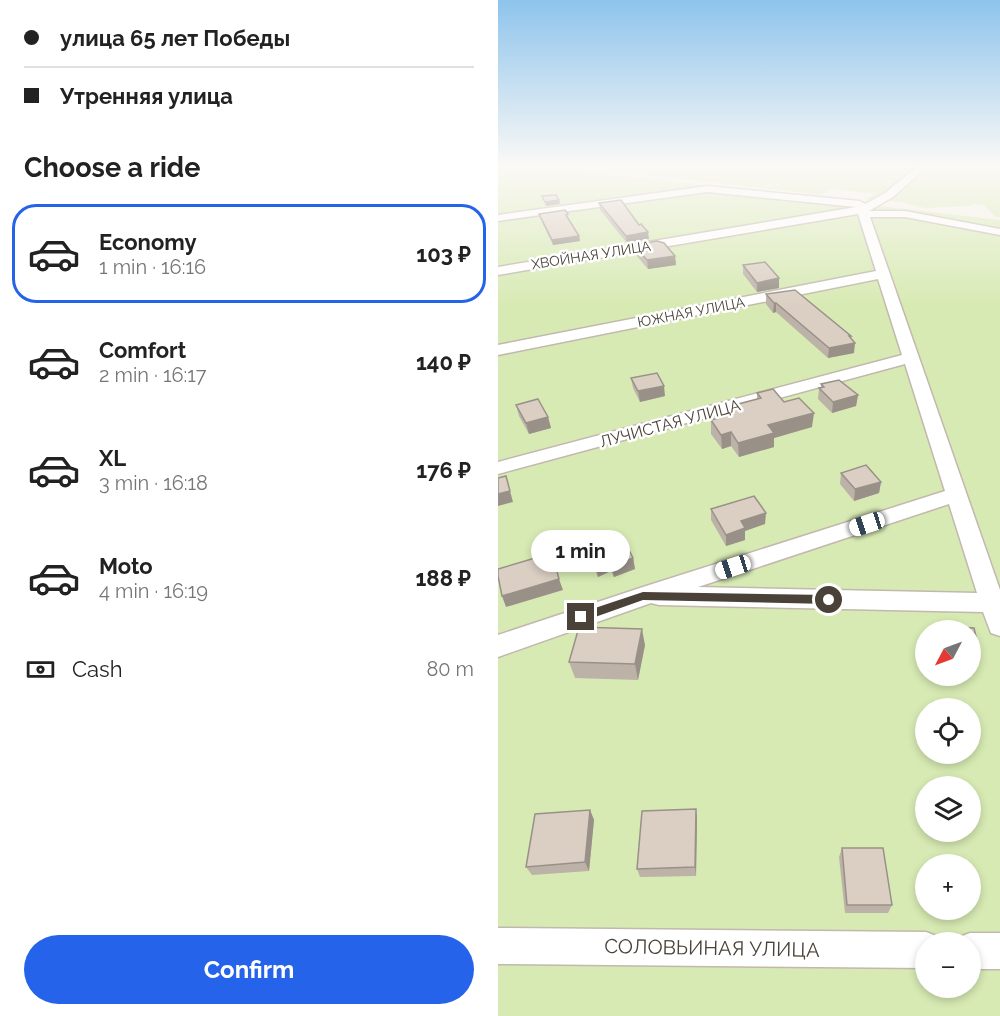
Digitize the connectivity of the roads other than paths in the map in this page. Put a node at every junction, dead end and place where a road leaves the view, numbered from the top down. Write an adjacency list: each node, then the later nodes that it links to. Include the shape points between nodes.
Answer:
1 (538, 212): 5 (street)
2 (860, 212): 7 (street, ХВОЙНАЯ УЛИЦА)
3 (863, 212): 8 (street)
4 (872, 212): 6 (street, via 905,214)
5 (498, 218)
6 (1000, 232)
7 (498, 271)
8 (883, 274): 9 (street, ЮЖНАЯ УЛИЦА); 10 (street)
9 (498, 350)
10 (911, 358): 11 (street, ЛУЧИСТАЯ УЛИЦА); 12 (street)
11 (498, 468)
12 (956, 495): 13 (street); 14 (street)
13 (643, 596): 14 (street); 16 (street)
14 (992, 603): 15 (street)
15 (1000, 626)
16 (498, 646)
17 (498, 945): 18 (street, СОЛОВЬИНАЯ УЛИЦА)
18 (915, 950)
19 (981, 951): 20 (street)
20 (1000, 951)

